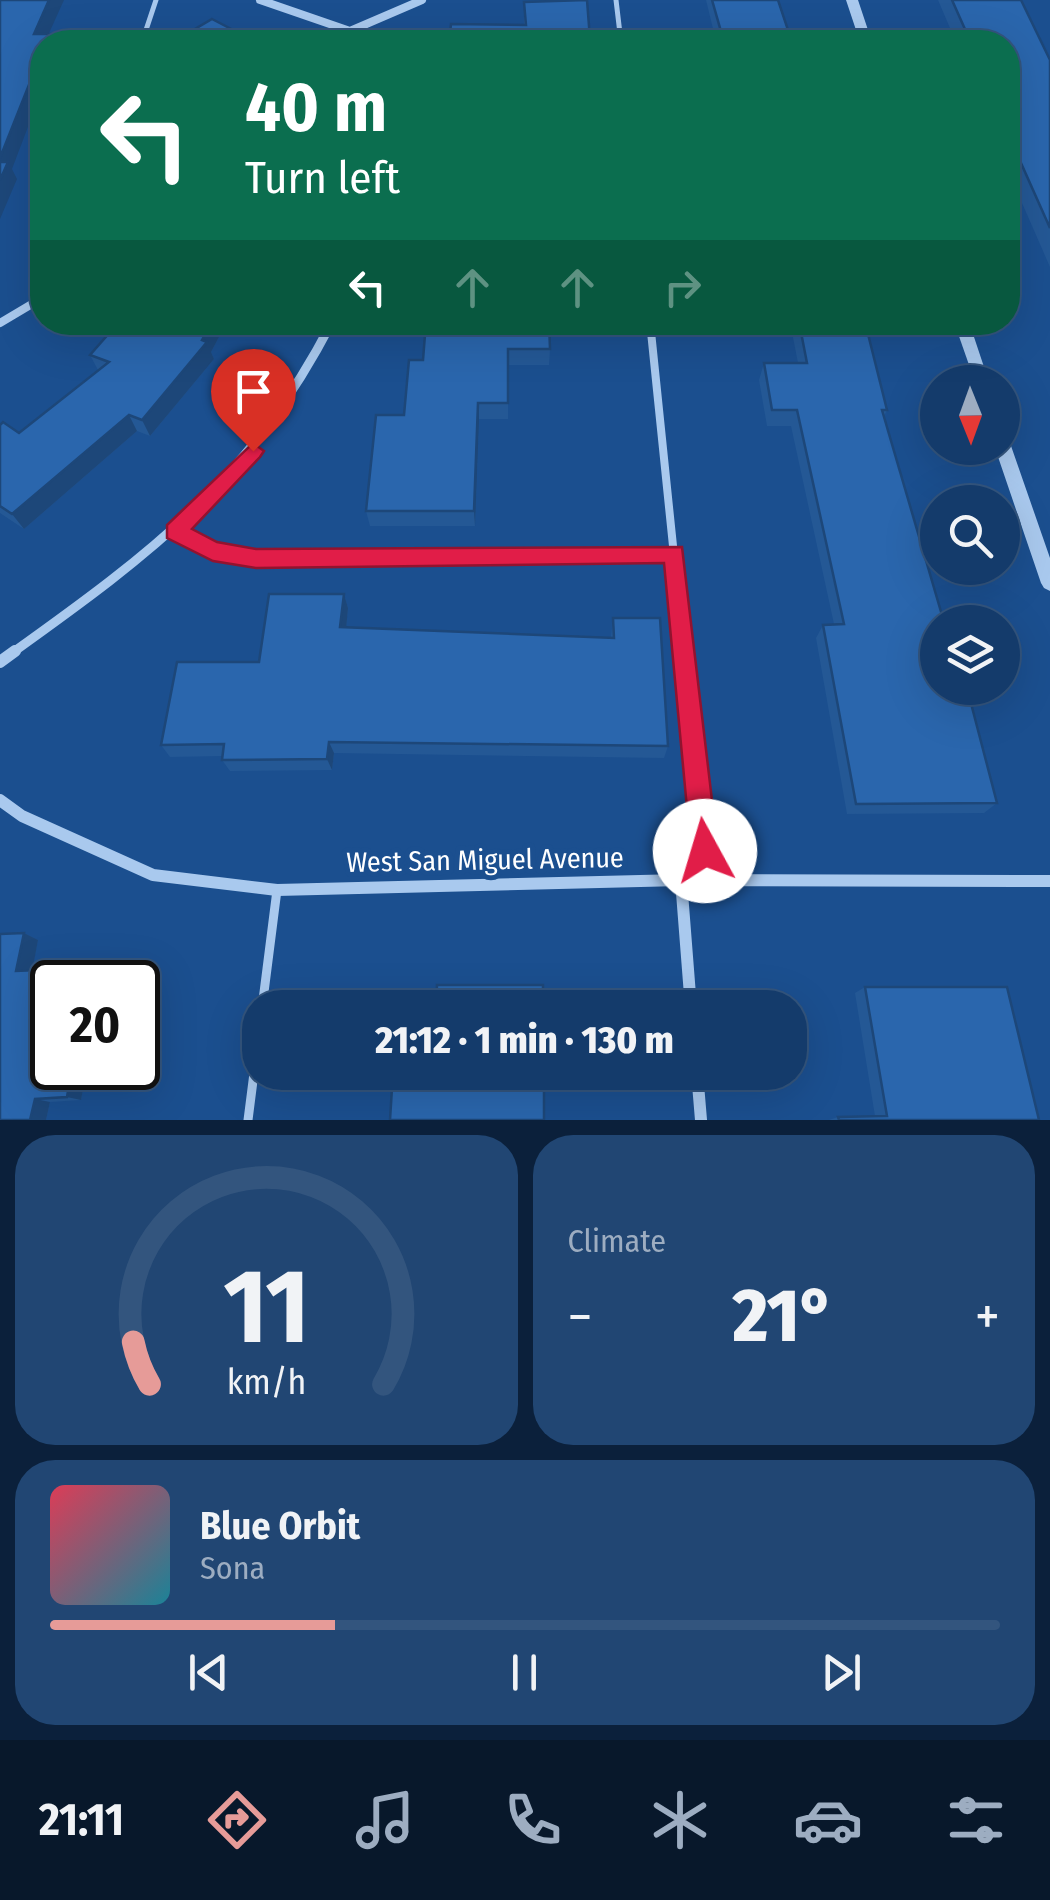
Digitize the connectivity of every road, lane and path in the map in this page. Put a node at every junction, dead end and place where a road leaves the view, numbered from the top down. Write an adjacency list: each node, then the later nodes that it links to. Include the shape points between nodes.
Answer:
1 (156, 0): 6 (lane)
2 (260, 0): 7 (street)
3 (422, 0): 8 (street)
4 (616, 0): 9 (lane)
5 (852, 0): 10 (street)
6 (146, 30)
7 (347, 30)
8 (352, 30)
9 (620, 30)
10 (862, 30)
11 (30, 305): 12 (lane)
12 (0, 324)
13 (326, 335): 18 (street, via 310,372 253,451)
14 (651, 335): 19 (lane)
15 (966, 335): 16 (street)
16 (976, 365)
17 (1010, 465): 20 (street)
18 (175, 532): 19 (lane, via 213,551 256,558); 21 (street)
19 (674, 554): 24 (lane)
20 (1050, 583)
21 (0, 662)
22 (0, 800): 26 (street, West San Miguel Avenue, via 153,875)
23 (681, 880): 24 (street, West San Miguel Avenue); 26 (street, West San Miguel Avenue); 28 (street)
24 (708, 881): 25 (street, West San Miguel Avenue)
25 (1050, 881)
26 (277, 890): 27 (lane)
27 (264, 990)
28 (690, 990)
29 (252, 1090): 31 (lane)
30 (698, 1090): 32 (street)
31 (248, 1120)
32 (701, 1120)

